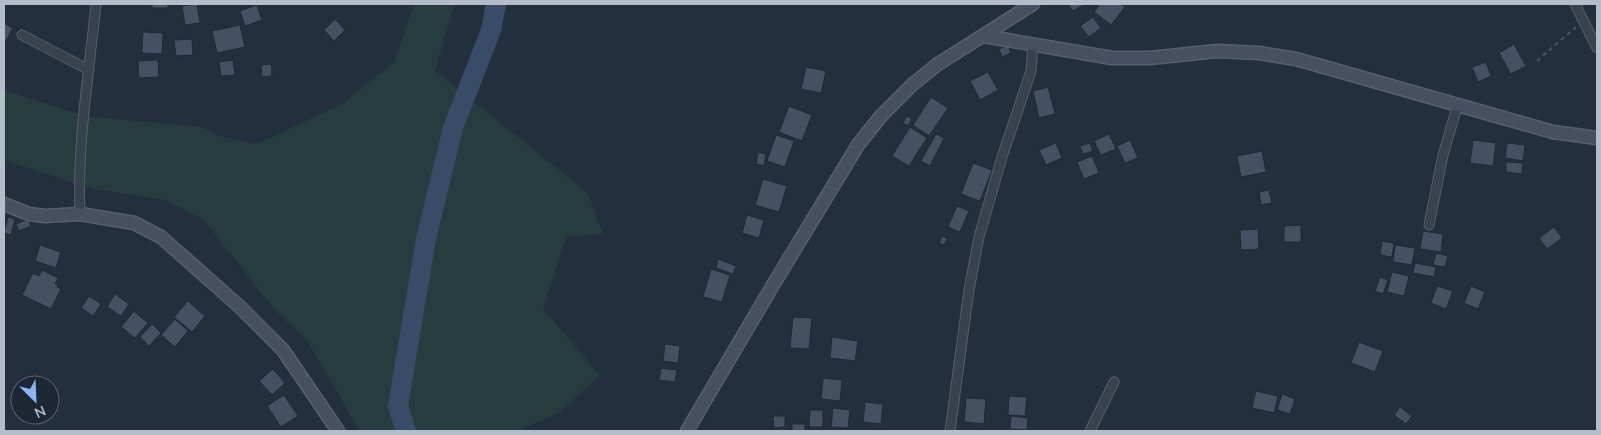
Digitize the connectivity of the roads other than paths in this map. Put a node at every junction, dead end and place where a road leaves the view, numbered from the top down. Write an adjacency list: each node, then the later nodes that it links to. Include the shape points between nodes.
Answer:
1 (96, 4): 8 (street)
2 (1033, 4): 5 (street)
3 (1574, 4): 7 (street)
4 (22, 35): 8 (street)
5 (984, 36): 6 (street); 16 (street, via 938,64 913,84 858,145)
6 (1033, 44): 9 (street, via 1121,58 1217,50 1258,53 1296,59); 17 (street, via 1030,71 979,237)
7 (1597, 48)
8 (89, 70): 12 (street)
9 (1458, 104): 10 (street, via 1553,132); 13 (street, via 1442,155)
10 (1597, 138)
11 (4, 204): 12 (street, via 29,214)
12 (80, 214): 15 (street, via 134,223 161,237 283,350)
13 (1429, 225)
14 (1114, 382): 18 (street)
15 (338, 431)
16 (688, 431)
17 (950, 431)
18 (1090, 431)

